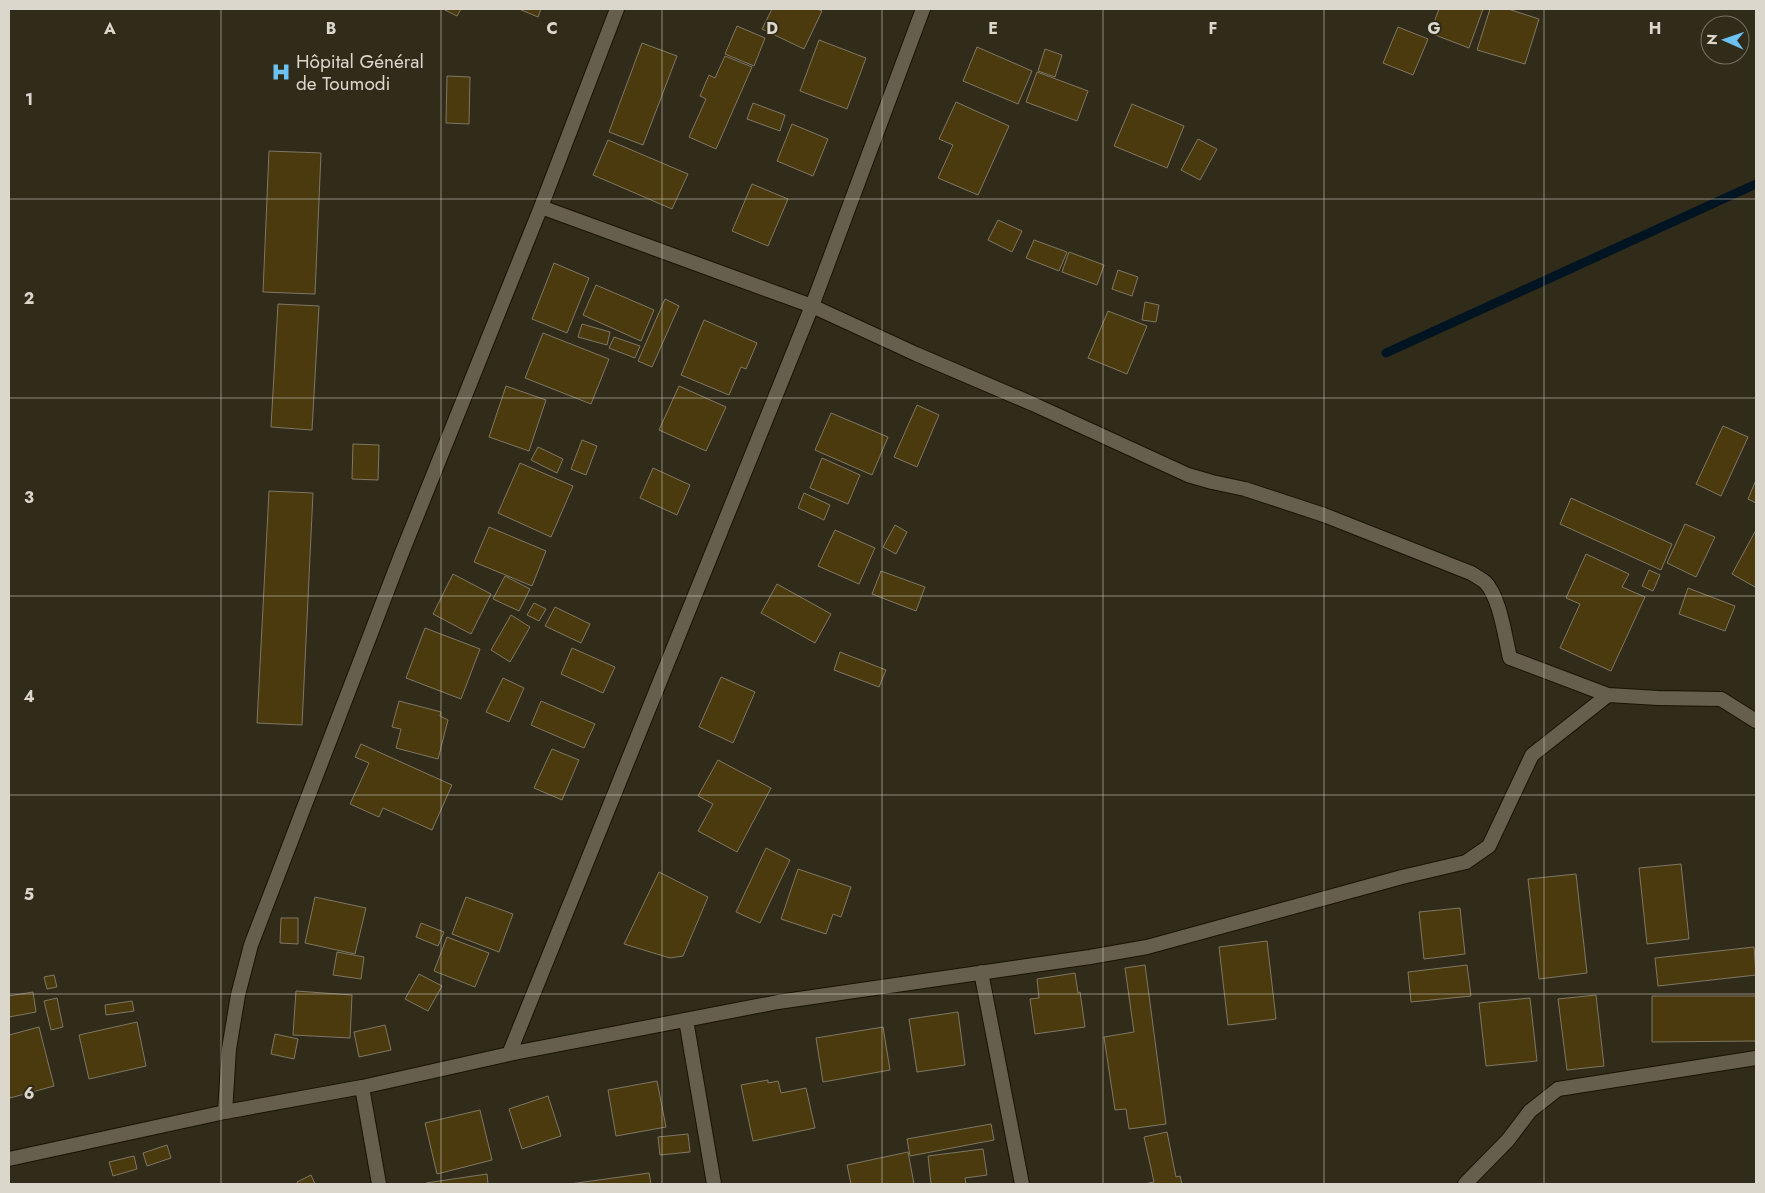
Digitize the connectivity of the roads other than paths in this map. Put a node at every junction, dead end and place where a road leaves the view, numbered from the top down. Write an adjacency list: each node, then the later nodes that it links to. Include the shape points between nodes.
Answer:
1 (617, 9): 3 (street)
2 (923, 9): 4 (street)
3 (541, 207): 4 (street); 12 (street, via 397,564 251,945 229,1049)
4 (812, 306): 5 (street, via 1188,475 1245,489 1324,515 1471,573 1492,593 1510,658); 9 (street)
5 (1608, 695): 6 (street, via 1721,699); 7 (street, via 1532,755 1489,846 1466,862 1392,879 1146,947)
6 (1756, 721)
7 (981, 972): 8 (street, via 778,1002); 16 (street)
8 (686, 1020): 9 (street); 15 (street)
9 (509, 1054): 11 (street)
10 (1756, 1058): 17 (street, via 1558,1089 1530,1110 1508,1140)
11 (362, 1087): 12 (street); 14 (street)
12 (225, 1112): 13 (street)
13 (9, 1159)
14 (378, 1184)
15 (714, 1184)
16 (1022, 1184)
17 (1465, 1184)

